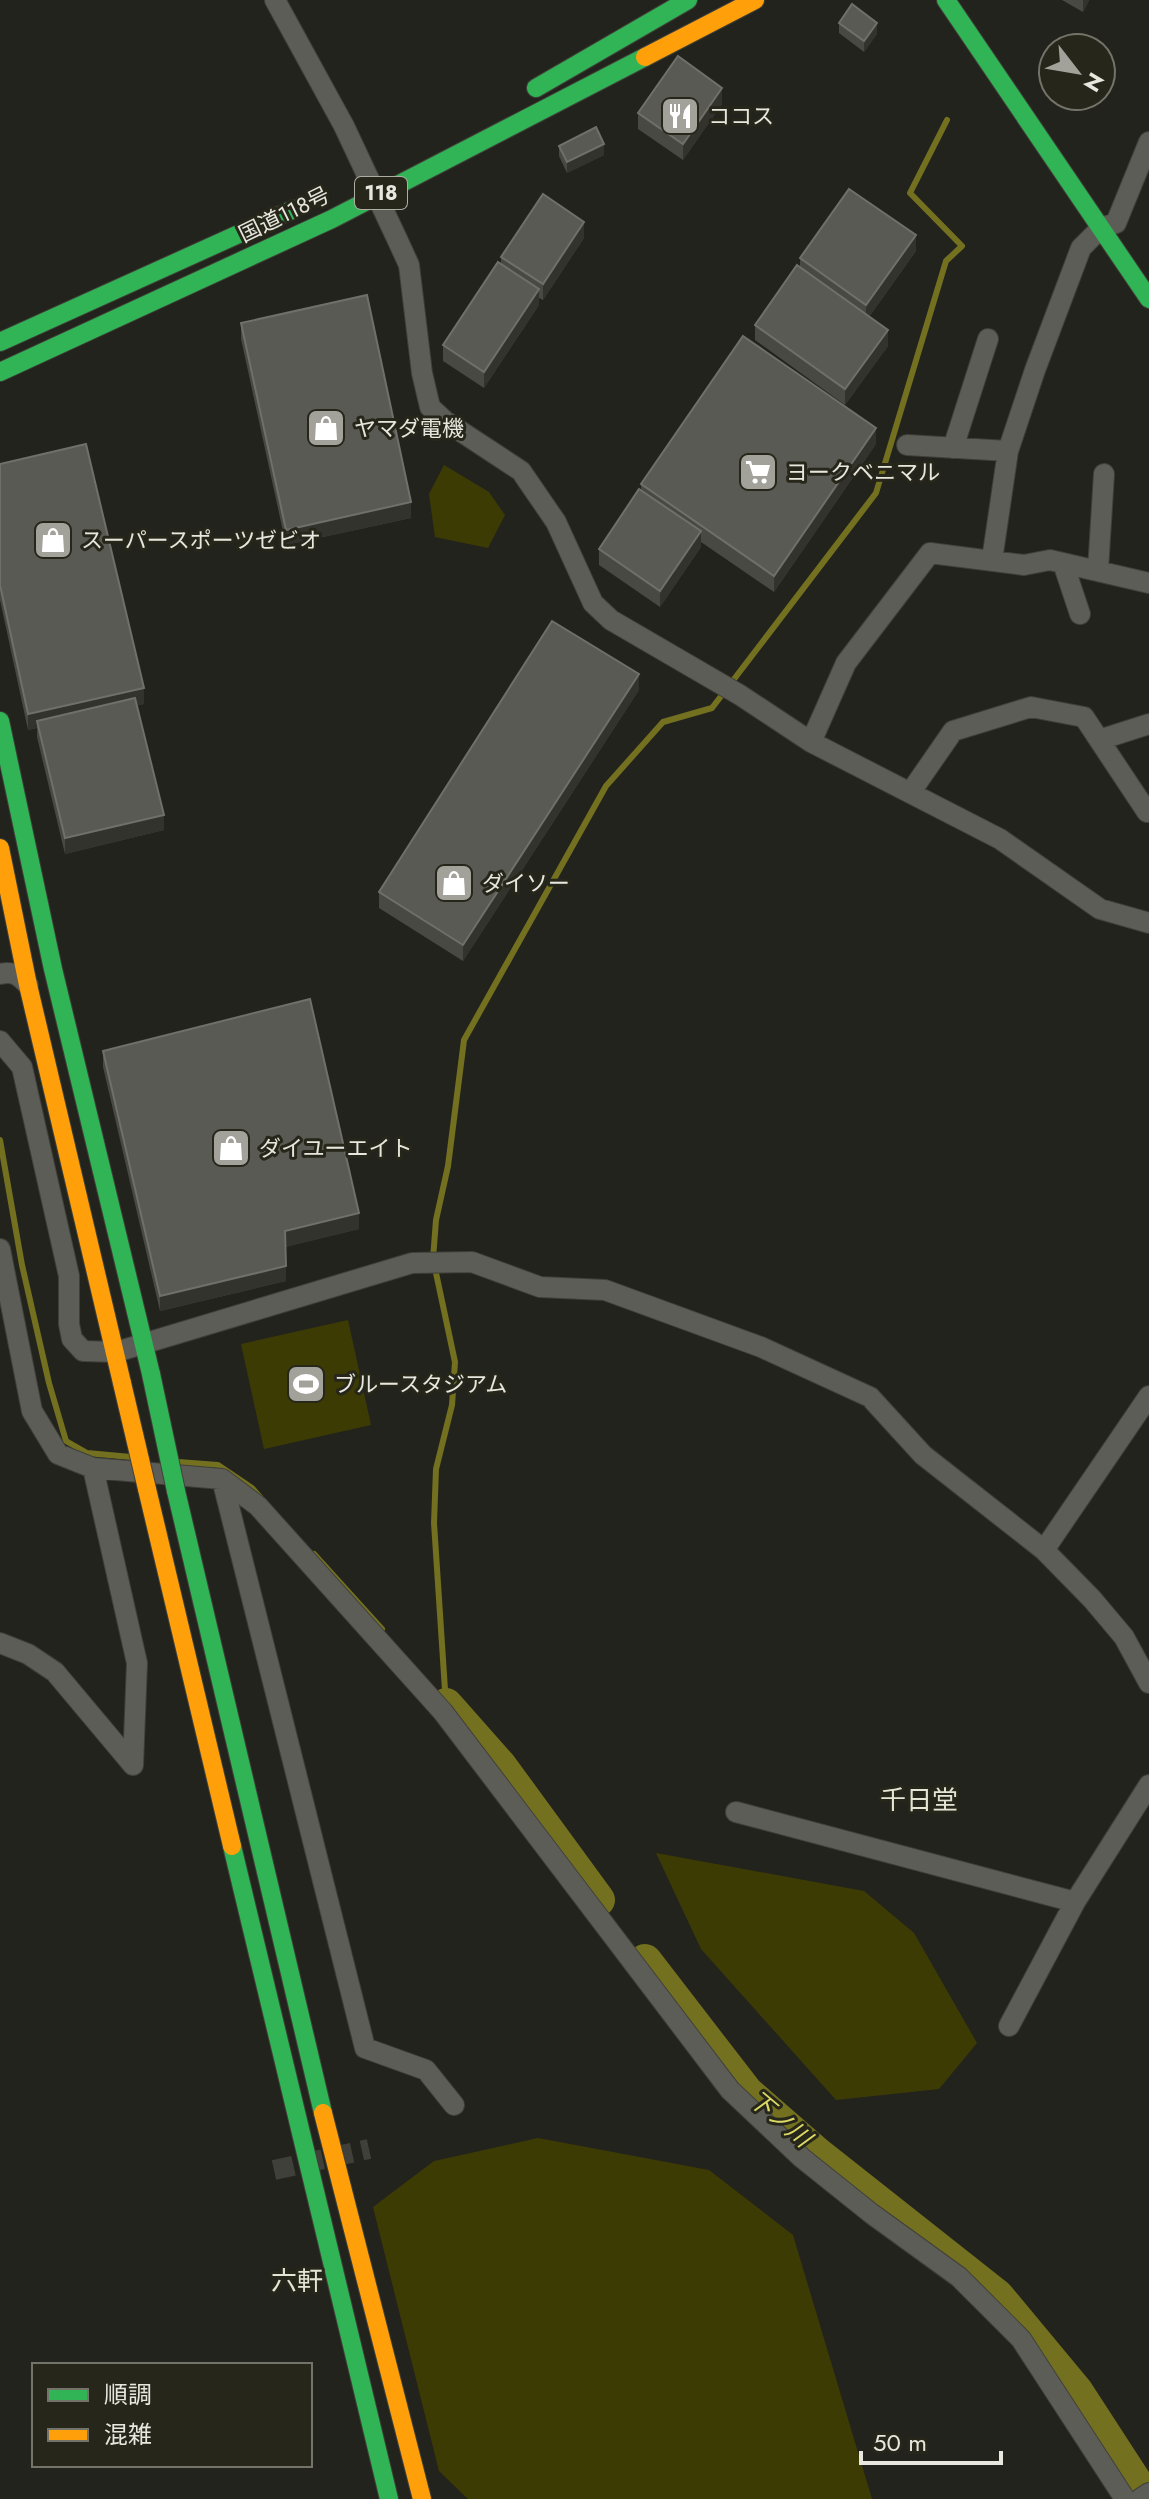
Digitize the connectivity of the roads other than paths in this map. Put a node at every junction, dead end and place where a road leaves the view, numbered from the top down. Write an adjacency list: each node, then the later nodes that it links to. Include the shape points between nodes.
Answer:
1 (275, 0): 27 (street, bridge, via 344,126 409,265 430,407 521,471 556,522 593,603 611,620)
2 (688, 0): 5 (main road)
3 (755, 0): 14 (main road, 国道118号 / 118, via 332,219)
4 (946, 0): 10 (main road)
5 (515, 100)
6 (1149, 142): 10 (street, via 1116,223)
7 (378, 169): 8 (main road, 国道118号 / 118)
8 (350, 183)
9 (309, 203): 13 (main road, 国道118号)
10 (1101, 228): 11 (main road); 17 (street, via 1081,248)
11 (1149, 299)
12 (988, 339): 16 (street)
13 (0, 342)
14 (0, 372)
15 (907, 445): 16 (street)
16 (953, 448): 17 (street)
17 (1008, 451): 19 (street)
18 (1104, 474): 21 (street)
19 (992, 560): 20 (street); 27 (street, via 930,553 846,663)
20 (1063, 563): 21 (street); 23 (street)
21 (1098, 570): 22 (street)
22 (1149, 583)
23 (1080, 614)
24 (0, 721): 36 (main road, via 53,969)
25 (1149, 724): 26 (street)
26 (1099, 740): 28 (street, via 1084,717 1031,707 953,731); 29 (street)
27 (811, 742): 28 (street)
28 (910, 793): 31 (street, via 1000,839 1100,909)
29 (1149, 811)
30 (0, 848): 33 (main road)
31 (1149, 923)
32 (0, 974): 33 (street, via 18,975)
33 (28, 985): 37 (main road)
34 (0, 1041): 37 (street, via 22,1067 69,1276 72,1339 83,1351)
35 (0, 1249): 39 (street, via 32,1411 58,1454)
36 (144, 1344): 37 (street); 41 (street, via 412,1263 472,1262 540,1287 605,1290 761,1347 870,1397 923,1455); 51 (main road, bridge, via 331,2147)
37 (116, 1352): 50 (main road, bridge)
38 (1149, 1396): 41 (street)
39 (93, 1468): 40 (street); 42 (street, via 137,1663 133,1765 55,1672)
40 (222, 1479): 48 (street, via 365,2048 426,2070); 52 (street, via 258,1506 443,1712 730,2090 802,2158 959,2277 1021,2339)
41 (1044, 1550): 43 (street, via 1124,1637)
42 (0, 1643)
43 (1149, 1683)
44 (1149, 1785): 46 (street)
45 (736, 1812): 46 (street)
46 (1075, 1902): 47 (street)
47 (1009, 2026)
48 (454, 2105)
49 (1149, 2493): 53 (street)
50 (389, 2499)
51 (422, 2499)
52 (1125, 2499)
53 (1140, 2499)

